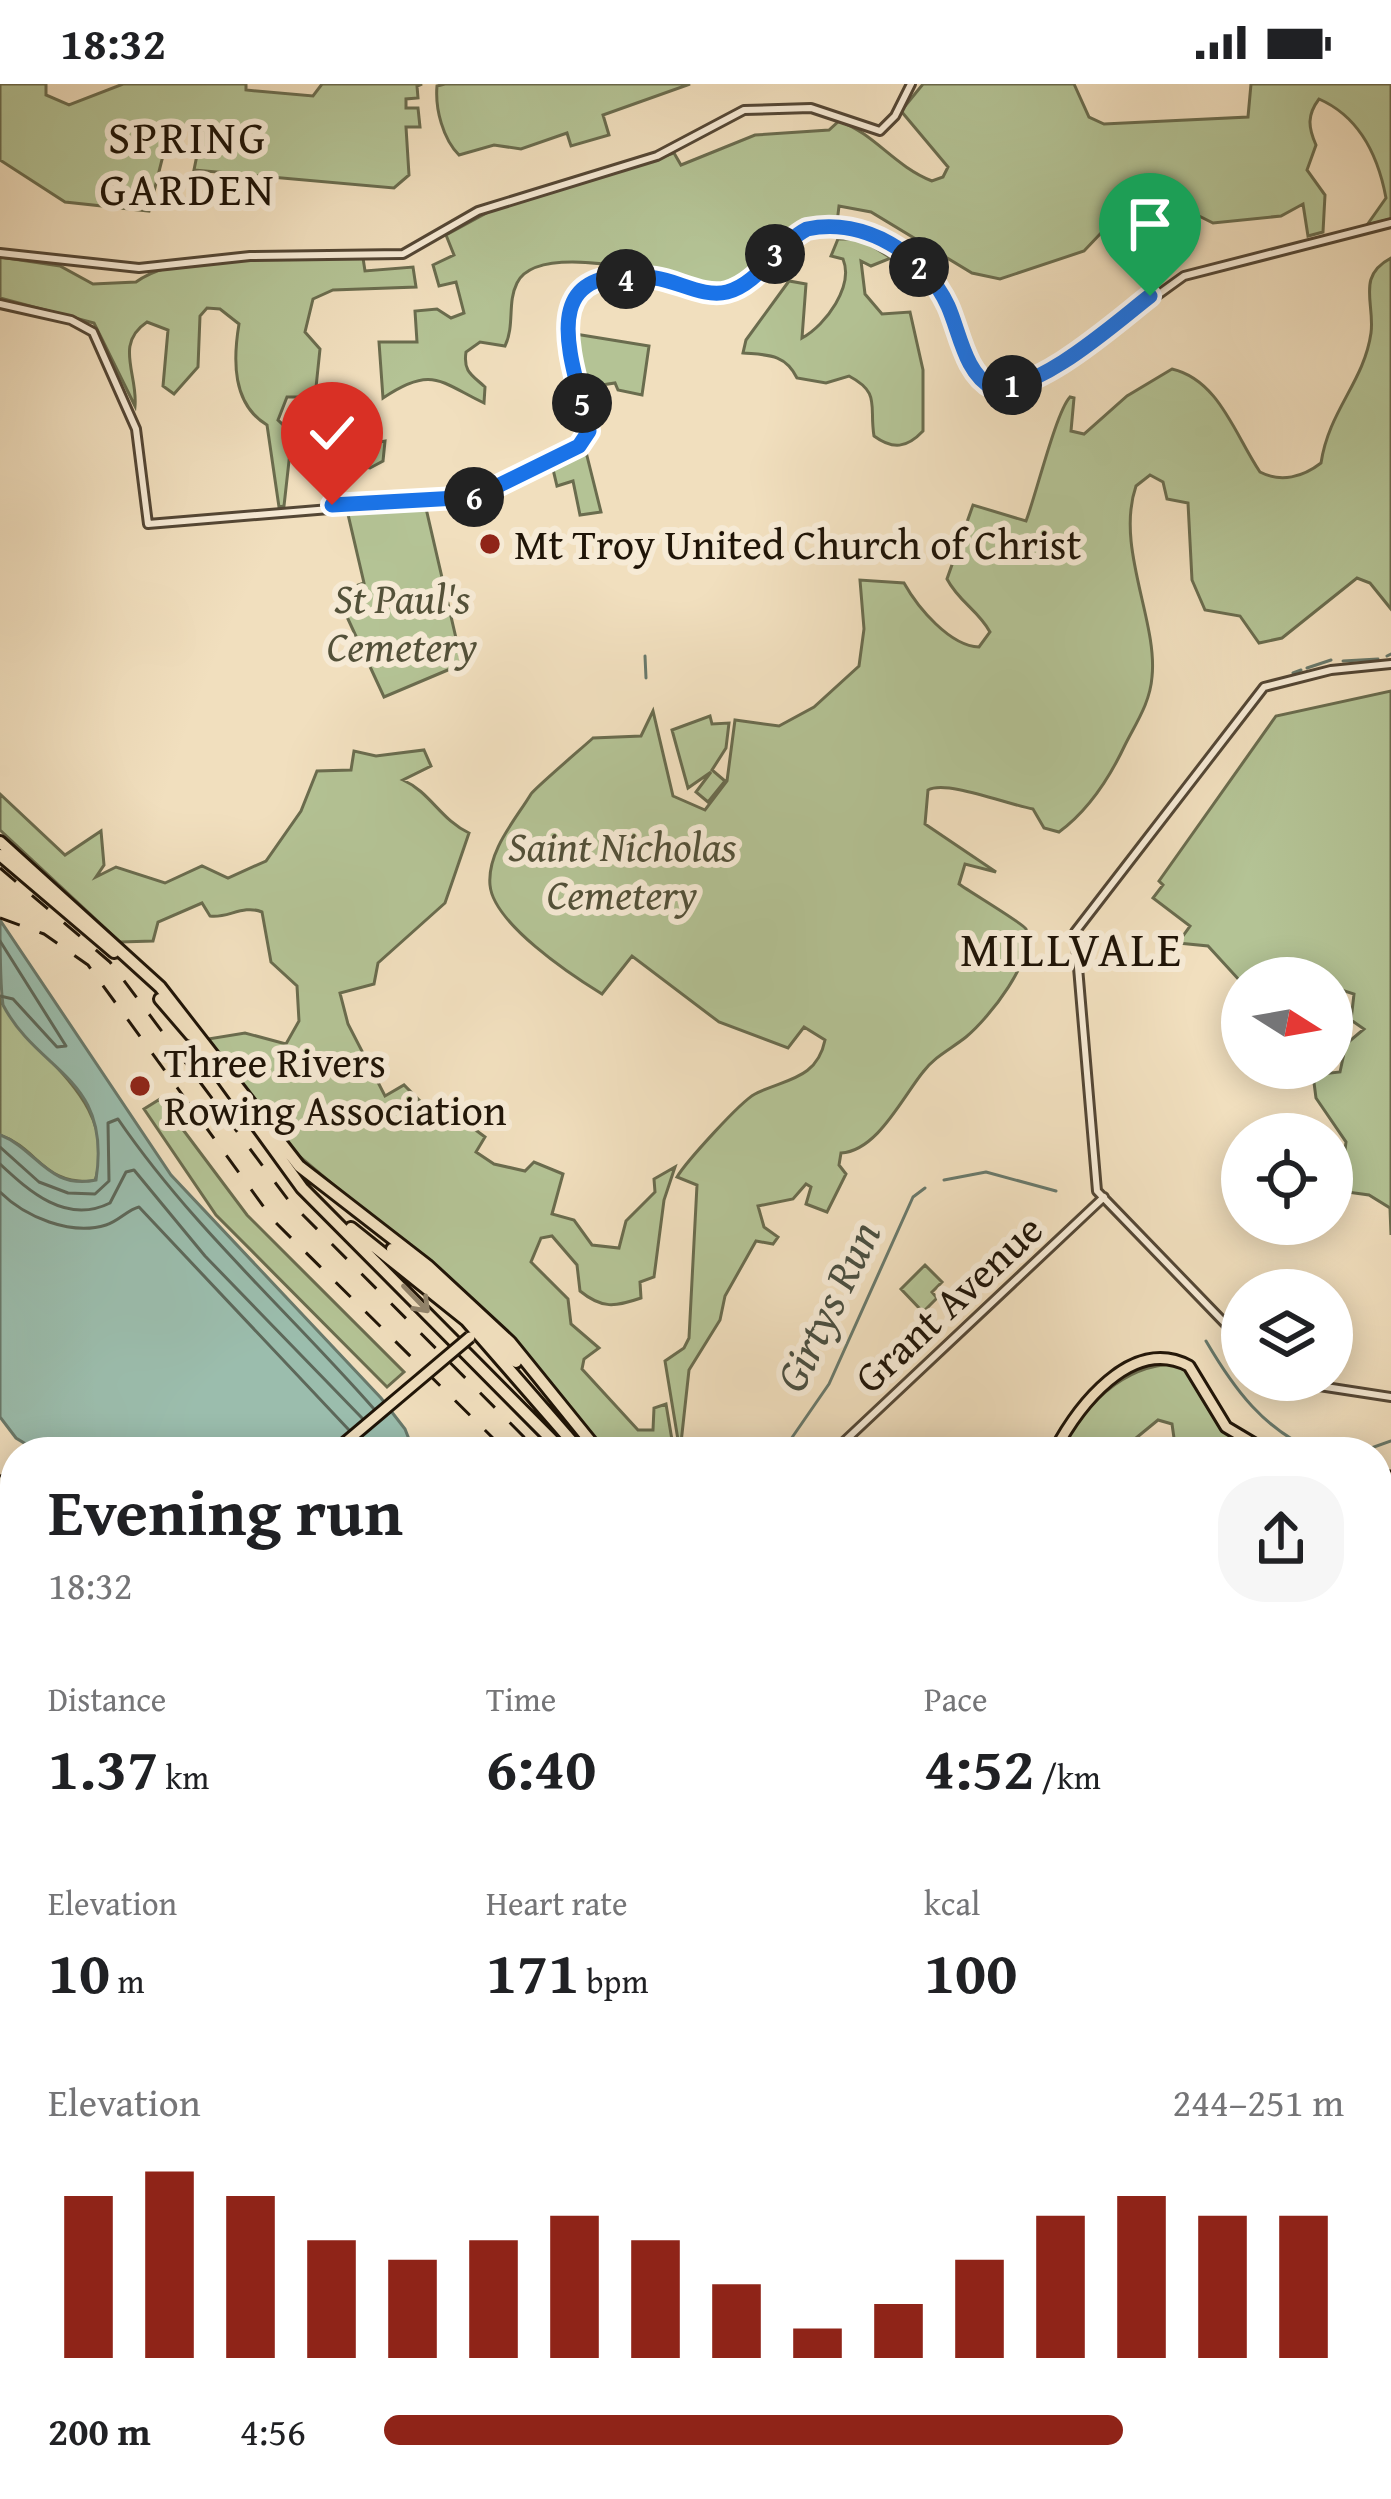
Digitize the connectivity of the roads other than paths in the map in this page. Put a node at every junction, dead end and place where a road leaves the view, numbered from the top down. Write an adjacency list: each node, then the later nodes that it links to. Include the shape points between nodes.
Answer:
1 (911, 84): 3 (street, via 880,131 812,108 744,110 657,156 478,212 403,254 250,256 140,268)
2 (1391, 223): 4 (street, via 1184,276 1083,349 1002,388 974,372 940,292 912,260 864,231 807,229 730,292 644,277 583,290 565,326 586,439 485,494 148,524 136,429 93,332)
3 (0, 253)
4 (0, 304)
5 (1391, 664): 10 (street, via 1260,690 1075,932)
6 (0, 842): 9 (highway, via 160,987)
7 (0, 855): 8 (highway, via 157,995)
8 (302, 1188): 12 (highway); 18 (highway, one-way to 18)
9 (322, 1188): 12 (highway); 16 (highway, via 480,1312)
10 (1101, 1194): 11 (street); 22 (street, Grant Avenue)
11 (1221, 1319)
12 (476, 1331): 13 (highway); 17 (main road, bridge); 19 (highway)
13 (508, 1353): 16 (highway); 20 (highway)
14 (1353, 1391): 15 (street)
15 (1391, 1397)
16 (574, 1422): 21 (highway)
17 (352, 1437)
18 (549, 1437)
19 (571, 1437)
20 (572, 1437)
21 (586, 1437)
22 (849, 1437)
23 (1062, 1437): 24 (main road, via 1104,1386 1161,1359 1189,1366 1226,1427)
24 (1243, 1437)

